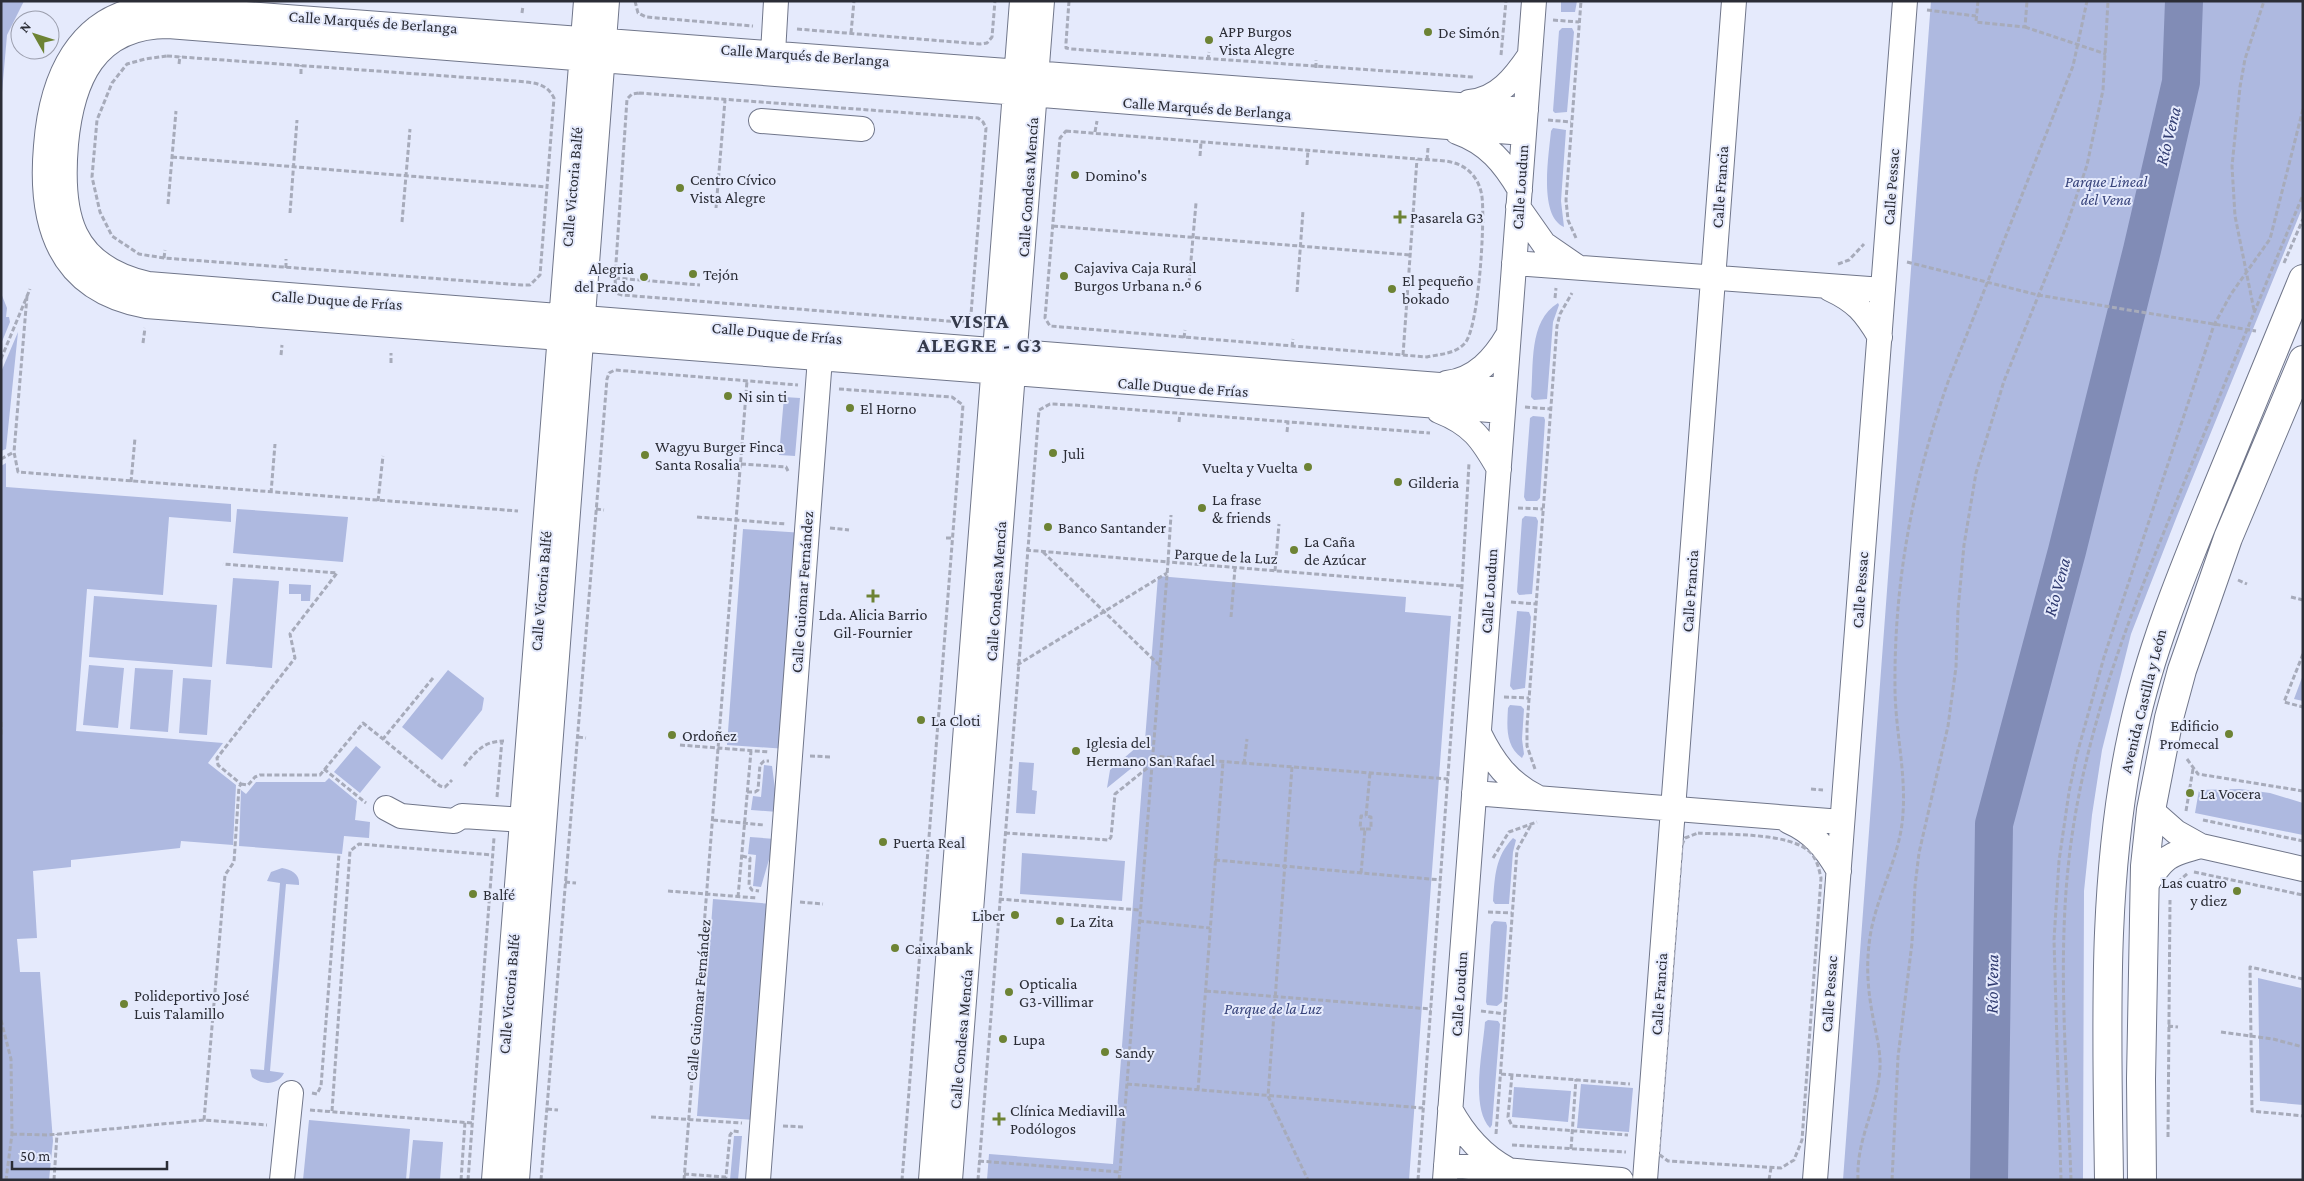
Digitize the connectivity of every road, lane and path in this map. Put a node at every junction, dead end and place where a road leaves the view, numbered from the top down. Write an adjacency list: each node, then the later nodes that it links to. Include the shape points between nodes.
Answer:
1 (586, 1): 27 (street, Calle Victoria Balfé)
2 (636, 1): 23 (path, via 638,13 646,17)
3 (776, 1): 23 (street)
4 (854, 1): 25 (path)
5 (994, 1): 25 (path, via 992,37 987,43)
6 (1022, 1): 46 (street, Calle Condesa Mencía)
7 (1042, 1): 29 (street, Calle Condesa Mencía)
8 (1069, 1): 36 (path, via 1066,48)
9 (1506, 1): 35 (path)
10 (1534, 1): 33 (street, Calle Loudun)
11 (1581, 1): 54 (path)
12 (1734, 1): 92 (street, Calle Francia)
13 (1905, 1): 100 (street, Calle Pessac)
14 (1978, 1): 21 (path)
15 (2027, 1): 22 (path)
16 (2087, 1): 28 (path)
17 (2108, 1): 32 (path)
18 (2264, 1): 67 (path, via 2240,88 2232,166 2235,216 2255,310)
19 (1556, 11): 24 (path)
20 (1931, 11): 21 (path)
21 (1976, 16): 22 (path, via 1976,22)
22 (2025, 26): 28 (path)
23 (774, 28): 25 (path); 31 (street)
24 (1555, 30)
25 (851, 34)
26 (96, 42): 27 (street, Calle Marqués de Berlanga, via 147,27 168,26 545,57); 27 (street, Calle Marqués de Berlanga, via 115,18 141,8 168,7); 76 (street, via 72,100 67,130)
27 (595, 42): 31 (street, Calle Marqués de Berlanga); 46 (street, Calle Marqués de Berlanga, via 970,90 994,99); 107 (street, Calle Victoria Balfé)
28 (2078, 46): 32 (path); 96 (path, via 2058,107)
29 (1038, 48): 43 (street, via 1048,64); 46 (street, Calle Condesa Mencía)
30 (1209, 52): 36 (path)
31 (773, 53): 46 (street, Calle Marqués de Berlanga)
32 (2106, 54): 104 (path, via 2103,90 2087,165)
33 (1530, 55): 49 (street, Calle Marqués de Berlanga, via 1518,74 1501,90); 50 (street, Calle Loudun)
34 (180, 56): 38 (path); 39 (path); 83 (path, via 127,64 112,83 97,120 92,177 100,212 112,236 139,254)
35 (1499, 58)
36 (1208, 60): 40 (path)
37 (1316, 60): 40 (path)
38 (179, 64)
39 (302, 65): 41 (path); 42 (path)
40 (1316, 68): 44 (path, via 1466,78)
41 (301, 74)
42 (414, 74): 45 (path); 66 (path, via 538,83 549,89 554,98)
43 (1066, 75): 46 (street, Calle Marqués de Berlanga); 49 (street, Calle Marqués de Berlanga)
44 (1481, 76)
45 (414, 79)
46 (1023, 89): 49 (street, Calle Marqués de Berlanga); 125 (street, Calle Condesa Mencía)
47 (725, 100): 71 (path); 93 (path, via 639,93 627,99); 93 (path, via 978,118 984,122 971,314 960,322 622,295 616,293)
48 (176, 111): 61 (path)
49 (1445, 116): 50 (street, Calle Marqués de Berlanga); 68 (street, Calle Marqués de Berlanga, via 1461,133 1489,148 1500,159)
50 (1533, 118): 52 (path); 68 (street, Calle Loudun)
51 (297, 120): 64 (path)
52 (1548, 120): 54 (path); 57 (path)
53 (761, 121): 56 (street)
54 (1571, 122): 78 (path, via 1566,210 1580,244)
55 (410, 129): 65 (path)
56 (862, 129)
57 (1547, 129)
58 (1201, 142): 59 (path); 60 (path); 75 (path, via 1066,130 1060,138)
59 (1308, 150): 62 (path); 63 (path)
60 (1200, 156)
61 (172, 157): 64 (path); 70 (path)
62 (1418, 159): 82 (path); 119 (path, via 1458,164 1472,174 1479,185 1482,197 1481,259 1472,330 1465,342 1454,352 1427,357)
63 (1307, 165)
64 (294, 167): 65 (path); 73 (path)
65 (406, 176): 66 (path); 74 (path)
66 (547, 187): 91 (path, via 540,275 530,285)
67 (2303, 194)
68 (1519, 199): 85 (street, Calle Loudun); 88 (street, Calle Marqués de Berlanga, via 1544,244)
69 (1196, 203): 77 (path)
70 (168, 204)
71 (716, 208)
72 (1303, 211): 80 (path)
73 (290, 213)
74 (402, 222)
75 (1053, 226): 77 (path); 113 (path, via 1047,324 1053,328)
76 (65, 236): 107 (street, Calle Duque de Frías, via 101,265 129,280 148,284); 107 (street, Calle Duque de Frías, via 64,255 86,279 108,294 132,303 520,335 542,346)
77 (1193, 238): 80 (path); 95 (path)
78 (1572, 242)
79 (1865, 243): 87 (path, via 1849,260)
80 (1300, 246): 82 (path); 101 (path)
81 (165, 250): 83 (path)
82 (1410, 255): 119 (path)
83 (164, 258): 89 (path)
84 (286, 259): 89 (path)
85 (1514, 262): 88 (street); 111 (street, Calle Loudun)
86 (1908, 262): 96 (path)
87 (1835, 265)
88 (1578, 267): 92 (street)
89 (286, 268): 91 (path)
90 (398, 271): 91 (path)
91 (398, 276)
92 (1713, 277): 98 (street); 222 (street, Calle Francia)
93 (615, 278): 97 (path)
94 (2303, 279): 343 (main road, Avenida Castilla y León, via 2168,608 2133,729 2120,799 2112,888)
95 (1189, 283)
96 (1988, 283): 104 (path); 341 (path, via 1930,434 1919,471 1904,550 1897,612 1895,681 1903,812 1898,849 1876,910 1868,952 1868,988 1880,1068 1860,1143)
97 (700, 285)
98 (1822, 286): 100 (street); 112 (street, via 1851,299)
99 (30, 289): 105 (path)
100 (1883, 290): 112 (street, Calle Pessac)
101 (1297, 292)
102 (1580, 292): 103 (path)
103 (1572, 293): 106 (path); 130 (path, via 1560,314)
104 (2038, 295): 109 (path); 342 (path, via 1990,424 1976,473 1964,545 1956,667 1948,726 1919,853 1915,886 1912,943 1898,1056)
105 (27, 296): 122 (path); 138 (path)
106 (1550, 302)
107 (571, 329): 121 (street, Calle Duque de Frías); 125 (street, Calle Duque de Frías, via 622,321); 325 (street, Calle Victoria Balfé); 326 (street, Calle Victoria Balfé)
108 (1185, 330): 113 (path)
109 (2256, 332)
110 (144, 334): 115 (path)
111 (1509, 334): 128 (street, Calle Duque de Frías, via 1491,361 1478,371); 129 (street, Calle Loudun)
112 (1880, 337): 231 (street, Calle Pessac)
113 (1184, 338): 117 (path)
114 (1293, 339): 117 (path)
115 (143, 343)
116 (282, 345): 120 (path)
117 (1292, 347): 119 (path)
118 (391, 353): 124 (path)
119 (1403, 354)
120 (281, 355)
121 (820, 358): 125 (street, Calle Duque de Frías, via 946,369); 127 (street, Calle Guiomar Fernández)
122 (1, 359)
123 (2303, 360): 223 (main road, Avenida Castilla y León, via 2205,599 2169,718)
124 (391, 363)
125 (1004, 363): 128 (street, Calle Duque de Frías); 128 (street, Calle Duque de Frías, via 1051,355); 331 (street, Calle Condesa Mencía); 332 (street, Calle Condesa Mencía)
126 (747, 381): 127 (path); 142 (path, Calle Guiomar Fernández); 149 (path, via 615,370 609,373)
127 (818, 387): 157 (street, Calle Guiomar Fernández); 160 (path, via 952,397 962,405)
128 (1423, 394): 129 (street, Calle Duque de Frías); 144 (street, Calle Duque de Frías, via 1475,431)
129 (1517, 404): 130 (path); 144 (street, Calle Loudun)
130 (1551, 409): 175 (path)
131 (1180, 414): 132 (path); 133 (path); 161 (path, via 1050,404 1041,407)
132 (1179, 422)
133 (1288, 422): 134 (path); 135 (path)
134 (1287, 432)
135 (1439, 434)
136 (135, 438): 145 (path)
137 (274, 444): 146 (path)
138 (14, 452): 141 (path); 145 (path, via 18,472)
139 (1469, 454): 169 (path)
140 (383, 456): 148 (path)
141 (1, 459)
142 (741, 464): 143 (path); 155 (path, Calle Guiomar Fernández)
143 (779, 467)
144 (1499, 469): 189 (street, Calle Loudun)
145 (132, 482): 146 (path)
146 (271, 493): 148 (path)
147 (1518, 498): 153 (path)
148 (378, 502): 151 (path)
149 (596, 509): 150 (path); 191 (path)
150 (604, 510)
151 (518, 511)
152 (1171, 515): 163 (path)
153 (1517, 517)
154 (697, 518): 155 (path)
155 (736, 521): 157 (path); 196 (path, Calle Guiomar Fernández)
156 (1279, 524): 166 (path)
157 (807, 526): 158 (path); 233 (street, Calle Guiomar Fernández)
158 (849, 530)
159 (946, 538): 160 (path)
160 (953, 538): 262 (path, via 933,765)
161 (1026, 550): 162 (path); 181 (path)
162 (1042, 551): 163 (path); 176 (path)
163 (1168, 562): 165 (path, Parque de la Luz); 167 (path, Parque de la Luz)
164 (223, 564): 214 (path, via 337,573 290,634 295,658 217,758 218,765)
165 (1235, 567): 166 (path, Parque de la Luz); 178 (path)
166 (1275, 571): 169 (path, Parque de la Luz)
167 (1167, 573): 176 (path); 180 (path, Parque de la Luz)
168 (2247, 584): 170 (path, via 2235,578)
169 (1462, 586): 212 (path)
170 (2232, 586)
171 (1512, 592): 174 (path)
172 (2291, 597): 173 (path)
173 (2303, 600)
174 (1511, 602): 175 (path); 177 (path)
175 (1536, 604): 185 (path)
176 (1104, 611): 180 (path); 181 (path)
177 (1510, 611)
178 (1231, 617)
179 (2303, 654): 187 (path, via 2284,702)
180 (1159, 665): 200 (path, Parque de la Luz)
181 (1017, 666): 235 (path)
182 (433, 678): 193 (path)
183 (1504, 687): 184 (path)
184 (1503, 697): 185 (path); 186 (path)
185 (1529, 698): 208 (path, via 1528,746)
186 (1502, 706)
187 (2303, 707)
188 (1, 722): 190 (path)
189 (1479, 733): 219 (street, Calle Loudun); 220 (street, via 1498,767)
190 (1, 735)
191 (578, 737): 192 (path); 248 (path)
192 (586, 738)
193 (382, 739): 206 (path, via 363,723); 211 (path, via 440,786 445,787)
194 (1247, 739): 202 (path)
195 (680, 745): 196 (path)
196 (718, 748): 197 (path); 228 (path, Calle Guiomar Fernández)
197 (751, 751): 198 (path); 216 (path)
198 (773, 752)
199 (2186, 753): 215 (path, via 2187,762 2198,774)
200 (1152, 756): 201 (path); 203 (path, Parque de la Luz)
201 (1223, 762): 202 (path); 241 (path)
202 (1244, 764): 205 (path)
203 (1152, 765): 235 (path, via 1116,794 1109,840); 260 (path, Parque de la Luz)
204 (464, 766): 225 (path, via 477,749 502,740)
205 (1292, 767): 210 (path); 243 (path)
206 (324, 769): 214 (path, via 316,775 260,775 248,785); 221 (path)
207 (1529, 769): 208 (path)
208 (1536, 771): 209 (path)
209 (1541, 773)
210 (1370, 774): 212 (path); 224 (path)
211 (452, 780)
212 (1448, 780): 247 (path)
213 (1818, 783): 218 (path)
214 (241, 784): 297 (path, via 234,862 225,876)
215 (2303, 791)
216 (747, 792): 217 (path); 232 (path)
217 (753, 792)
218 (1805, 792)
219 (1474, 793): 220 (street); 291 (street, Calle Loudun)
220 (1538, 798): 222 (street)
221 (376, 806): 225 (street, via 401,816 454,821 462,816)
222 (1673, 809): 226 (street); 338 (street, Calle Francia)
223 (2151, 810): 237 (street, via 2176,832); 250 (main road, Avenida Castilla y León)
224 (1366, 816): 234 (path, via 1361,816 1360,829); 234 (path, via 1372,817 1371,829)
225 (493, 817): 239 (path)
226 (1780, 817): 231 (street); 245 (street, via 1812,834)
227 (2194, 819): 236 (path)
228 (713, 820): 232 (path); 253 (path, Calle Guiomar Fernández)
229 (1532, 822): 230 (path); 242 (path, via 1509,832); 264 (path, via 1517,850)
230 (1542, 822)
231 (1842, 822): 245 (street, Calle Pessac)
232 (745, 823): 233 (path); 240 (path)
233 (784, 827): 302 (street, Calle Guiomar Fernández)
234 (1365, 829): 246 (path)
235 (1005, 834): 257 (path)
236 (2303, 841)
237 (2201, 846): 244 (street); 250 (street, via 2176,852 2160,862)
238 (339, 854): 289 (path, via 321,1086 317,1094 305,1094)
239 (493, 855): 294 (path, via 359,844 350,851); 300 (path)
240 (742, 856): 252 (path, via 751,861 750,888); 255 (path)
241 (1216, 860): 243 (path); 267 (path)
242 (1492, 861)
243 (1286, 866): 246 (path); 270 (path)
244 (2303, 869)
245 (1839, 871): 340 (street, Calle Pessac)
246 (1361, 873): 247 (path)
247 (1441, 880): 272 (path)
248 (565, 882): 249 (path); 292 (path)
249 (576, 883)
250 (2158, 887): 254 (path, via 2191,871); 344 (main road, Avenida Castilla y León, via 2141,1079)
251 (668, 891): 253 (path)
252 (762, 891)
253 (707, 894): 255 (path); 298 (path, Calle Guiomar Fernández)
254 (2303, 896)
255 (738, 897): 256 (path)
256 (761, 899)
257 (999, 899): 260 (path); 314 (path)
258 (2170, 899): 277 (path)
259 (1489, 904): 263 (path)
260 (1140, 910): 266 (path, Parque de la Luz)
261 (919, 911): 262 (path)
262 (925, 912): 308 (path)
263 (1488, 912): 264 (path); 265 (path)
264 (1513, 913): 274 (path)
265 (1488, 919)
266 (1139, 921): 267 (path); 285 (path, Parque de la Luz)
267 (1210, 928): 269 (path)
268 (2303, 979): 280 (path, via 2250,967)
269 (1206, 991): 270 (path); 287 (path)
270 (1276, 997): 272 (path); 288 (path)
271 (1482, 1003): 273 (path)
272 (1431, 1009): 290 (path)
273 (1481, 1012): 274 (path); 276 (path)
274 (1505, 1014): 282 (path)
275 (1, 1020): 305 (path, via 11,1059)
276 (1480, 1021)
277 (2170, 1026): 278 (path); 310 (path)
278 (2178, 1026)
279 (2221, 1032): 280 (path)
280 (2251, 1036): 281 (path); 295 (path, via 2252,1111)
281 (2303, 1047)
282 (1501, 1074): 283 (path); 309 (path)
283 (1512, 1075): 284 (path); 303 (path, via 1508,1117 1512,1126)
284 (1576, 1079): 286 (path); 303 (path)
285 (1127, 1084): 287 (path); 317 (path, Parque de la Luz)
286 (1636, 1084)
287 (1198, 1090): 288 (path)
288 (1268, 1096): 290 (path); 335 (path)
289 (294, 1103): 294 (path); 297 (path, via 277,1110 275,1126); 322 (street)
290 (1423, 1108): 336 (path)
291 (1450, 1108): 316 (street, via 1482,1152); 318 (street, Calle Loudun)
292 (547, 1110): 293 (path); 327 (path)
293 (558, 1110)
294 (332, 1111): 299 (path)
295 (2303, 1116)
296 (650, 1117): 298 (path)
297 (204, 1120): 306 (path)
298 (689, 1120): 302 (path); 319 (path, Calle Guiomar Fernández)
299 (465, 1122): 300 (path); 323 (path)
300 (472, 1122): 324 (path)
301 (804, 1128): 302 (path)
302 (762, 1129): 319 (path, via 733,1131 730,1135 726,1177); 329 (street, Calle Guiomar Fernández)
303 (1572, 1131): 304 (path, via 1629,1135); 312 (path)
304 (1632, 1132)
305 (12, 1134): 306 (path); 320 (path)
306 (57, 1134): 321 (path)
307 (901, 1135): 308 (path)
308 (906, 1136): 330 (path)
309 (1496, 1137)
310 (2168, 1140)
311 (1506, 1145): 312 (path)
312 (1570, 1149): 313 (path)
313 (1622, 1152)
314 (979, 1161): 317 (path); 333 (path)
315 (1771, 1168): 315 (path, via 1668,1161 1659,1151 1682,845 1685,838 1694,833 1792,841 1811,853 1820,870 1802,1140 1794,1160 1787,1166); 339 (path)
316 (1508, 1170): 318 (street); 337 (street)
317 (1120, 1172): 334 (path, Parque de la Luz)
318 (1446, 1172)
319 (684, 1174): 328 (path, Calle Guiomar Fernández)
320 (6, 1180)
321 (54, 1180)
322 (282, 1180)
323 (461, 1180)
324 (468, 1180)
325 (494, 1180)
326 (516, 1180)
327 (542, 1180)
328 (684, 1180)
329 (758, 1180)
330 (902, 1180)
331 (931, 1180)
332 (950, 1180)
333 (978, 1180)
334 (1119, 1180)
335 (1308, 1180)
336 (1418, 1180)
337 (1622, 1180)
338 (1645, 1180)
339 (1769, 1180)
340 (1815, 1180)
341 (1858, 1180)
342 (1892, 1180)
343 (2109, 1180)
344 (2142, 1180)

